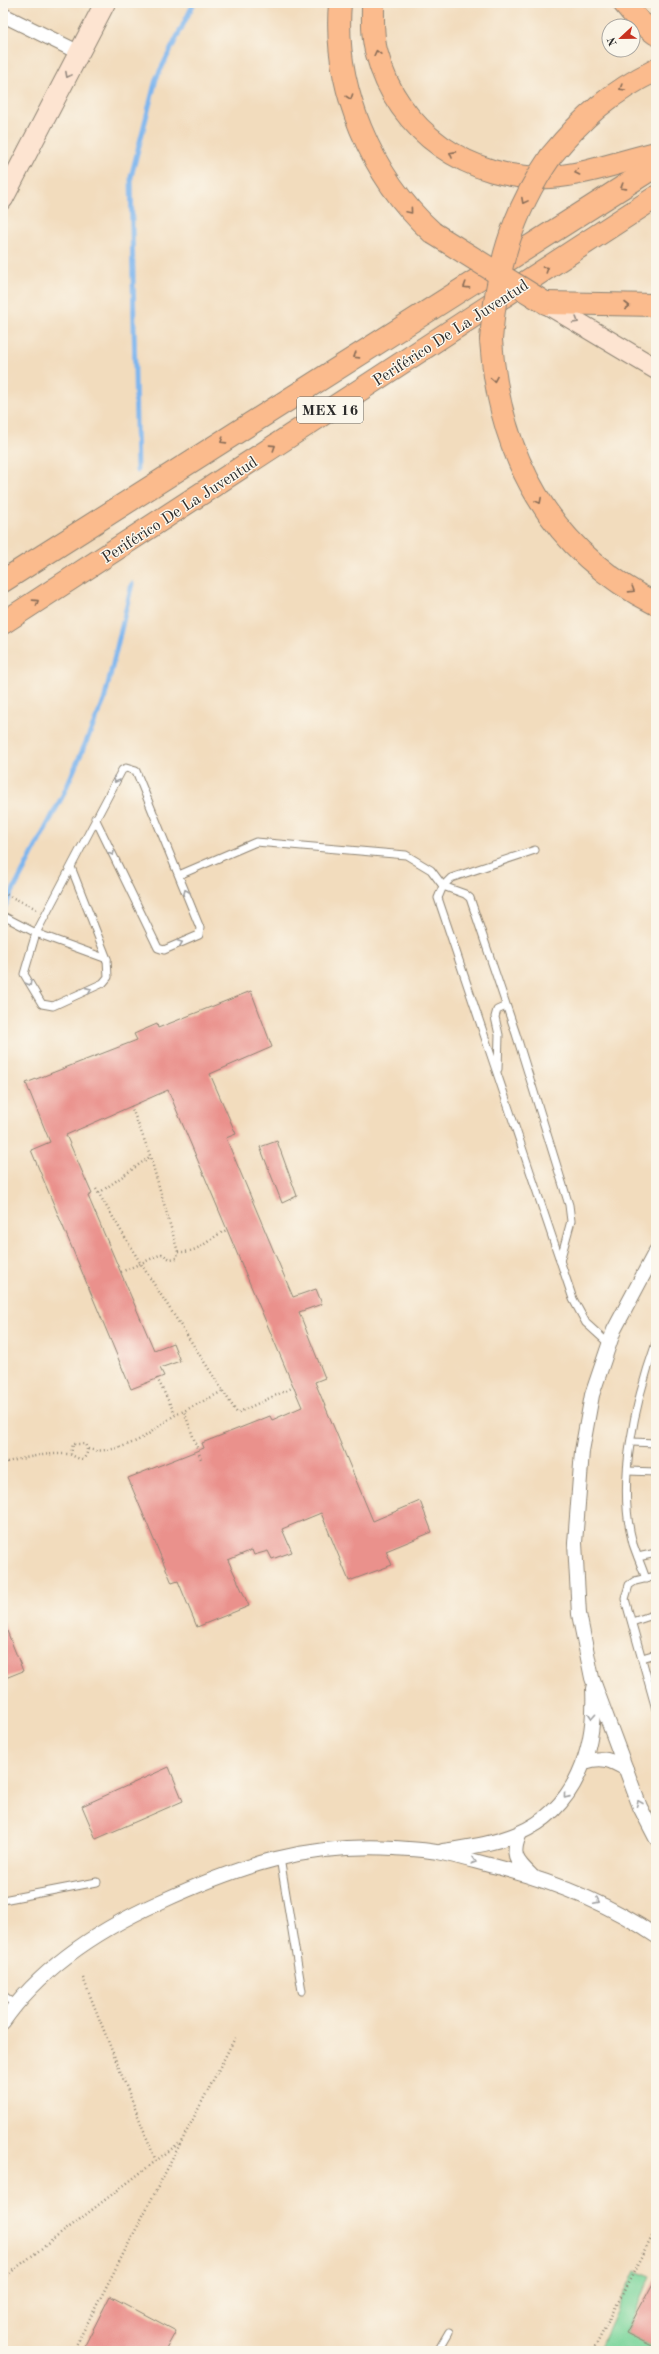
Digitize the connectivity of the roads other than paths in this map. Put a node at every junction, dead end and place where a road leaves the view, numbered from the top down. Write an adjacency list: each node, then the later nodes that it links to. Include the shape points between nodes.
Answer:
1 (105, 3): 7 (street)
2 (340, 3): 13 (main road, one-way to 13, bridge, via 339,50 347,88 359,125 390,184 407,208 433,233)
3 (373, 3): 9 (main road, one-way to 3, via 550,177 515,176 489,171 466,162 425,135 393,96 376,53)
4 (624, 3): 6 (main road)
5 (3, 15): 7 (street)
6 (656, 34)
7 (80, 53): 12 (street, one-way to 12)
8 (656, 70): 17 (main road, one-way to 17, bridge, via 613,93 571,132 551,156 520,208 495,293 491,340 494,377 511,445 541,506 570,540 603,570)
9 (656, 153)
10 (656, 166): 16 (main road, Periférico De La Juventud / MEX 16, one-way to 16)
11 (656, 197): 18 (main road, Periférico De La Juventud / MEX 16, one-way to 11)
12 (3, 199)
13 (544, 302): 14 (main road, one-way to 14); 15 (street, one-way to 15)
14 (656, 305)
15 (656, 369)
16 (3, 581)
17 (656, 604)
18 (3, 623)
19 (95, 818): 21 (lane); 22 (lane, one-way to 19, via 136,771 130,768 122,770); 22 (lane, one-way to 22, via 155,945 161,949 196,938 200,932)
20 (535, 850): 23 (lane, via 451,878)
21 (71, 866): 25 (lane); 26 (lane)
22 (179, 875): 23 (lane, via 256,842 406,855 431,870)
23 (443, 886): 27 (lane, via 466,894 470,898); 28 (lane, via 438,898)
24 (5, 917): 25 (lane)
25 (36, 933): 26 (lane); 26 (lane, one-way to 26, via 24,974 45,1006 53,1006 106,981)
26 (107, 959)
27 (506, 1006): 28 (lane, via 497,1010 495,1017 499,1035); 30 (lane, via 569,1205 571,1221)
28 (497, 1075): 30 (lane)
29 (656, 1251): 32 (street, via 620,1314)
30 (560, 1261): 32 (lane, via 573,1299 586,1323)
31 (656, 1343): 33 (lane, via 648,1367)
32 (609, 1344): 45 (street, via 592,1395 585,1429 575,1543 579,1614)
33 (632, 1442): 34 (lane); 35 (lane)
34 (656, 1443)
35 (628, 1471): 36 (lane); 38 (lane, via 627,1507 633,1544)
36 (656, 1472)
37 (656, 1553): 38 (lane)
38 (638, 1557): 40 (lane)
39 (656, 1576): 40 (lane)
40 (646, 1578): 42 (lane, via 635,1581 626,1591 625,1599)
41 (656, 1614): 42 (lane)
42 (632, 1622): 44 (lane)
43 (656, 1654): 44 (lane)
44 (642, 1658): 46 (lane)
45 (592, 1678): 48 (street, one-way to 48, via 592,1723); 49 (street)
46 (653, 1686): 47 (lane)
47 (656, 1709)
48 (585, 1762): 49 (street, via 602,1758); 50 (street, one-way to 50, via 574,1786 552,1812)
49 (626, 1769): 51 (street, one-way to 49, via 640,1807)
50 (520, 1833): 52 (street, via 480,1845); 54 (street, via 514,1849 515,1855 517,1861)
51 (656, 1838)
52 (436, 1852): 53 (street, via 344,1847); 54 (street, one-way to 54)
53 (280, 1858): 58 (lane); 60 (street, via 252,1864 219,1876 130,1916 81,1946 56,1965)
54 (532, 1876): 57 (street, one-way to 57, via 598,1901)
55 (97, 1882): 56 (lane)
56 (3, 1900)
57 (656, 1936)
58 (302, 1991)
59 (3, 1995): 60 (lane)
60 (16, 2005): 61 (street)
61 (4, 2018)
62 (449, 2332): 63 (lane)
63 (438, 2351)

